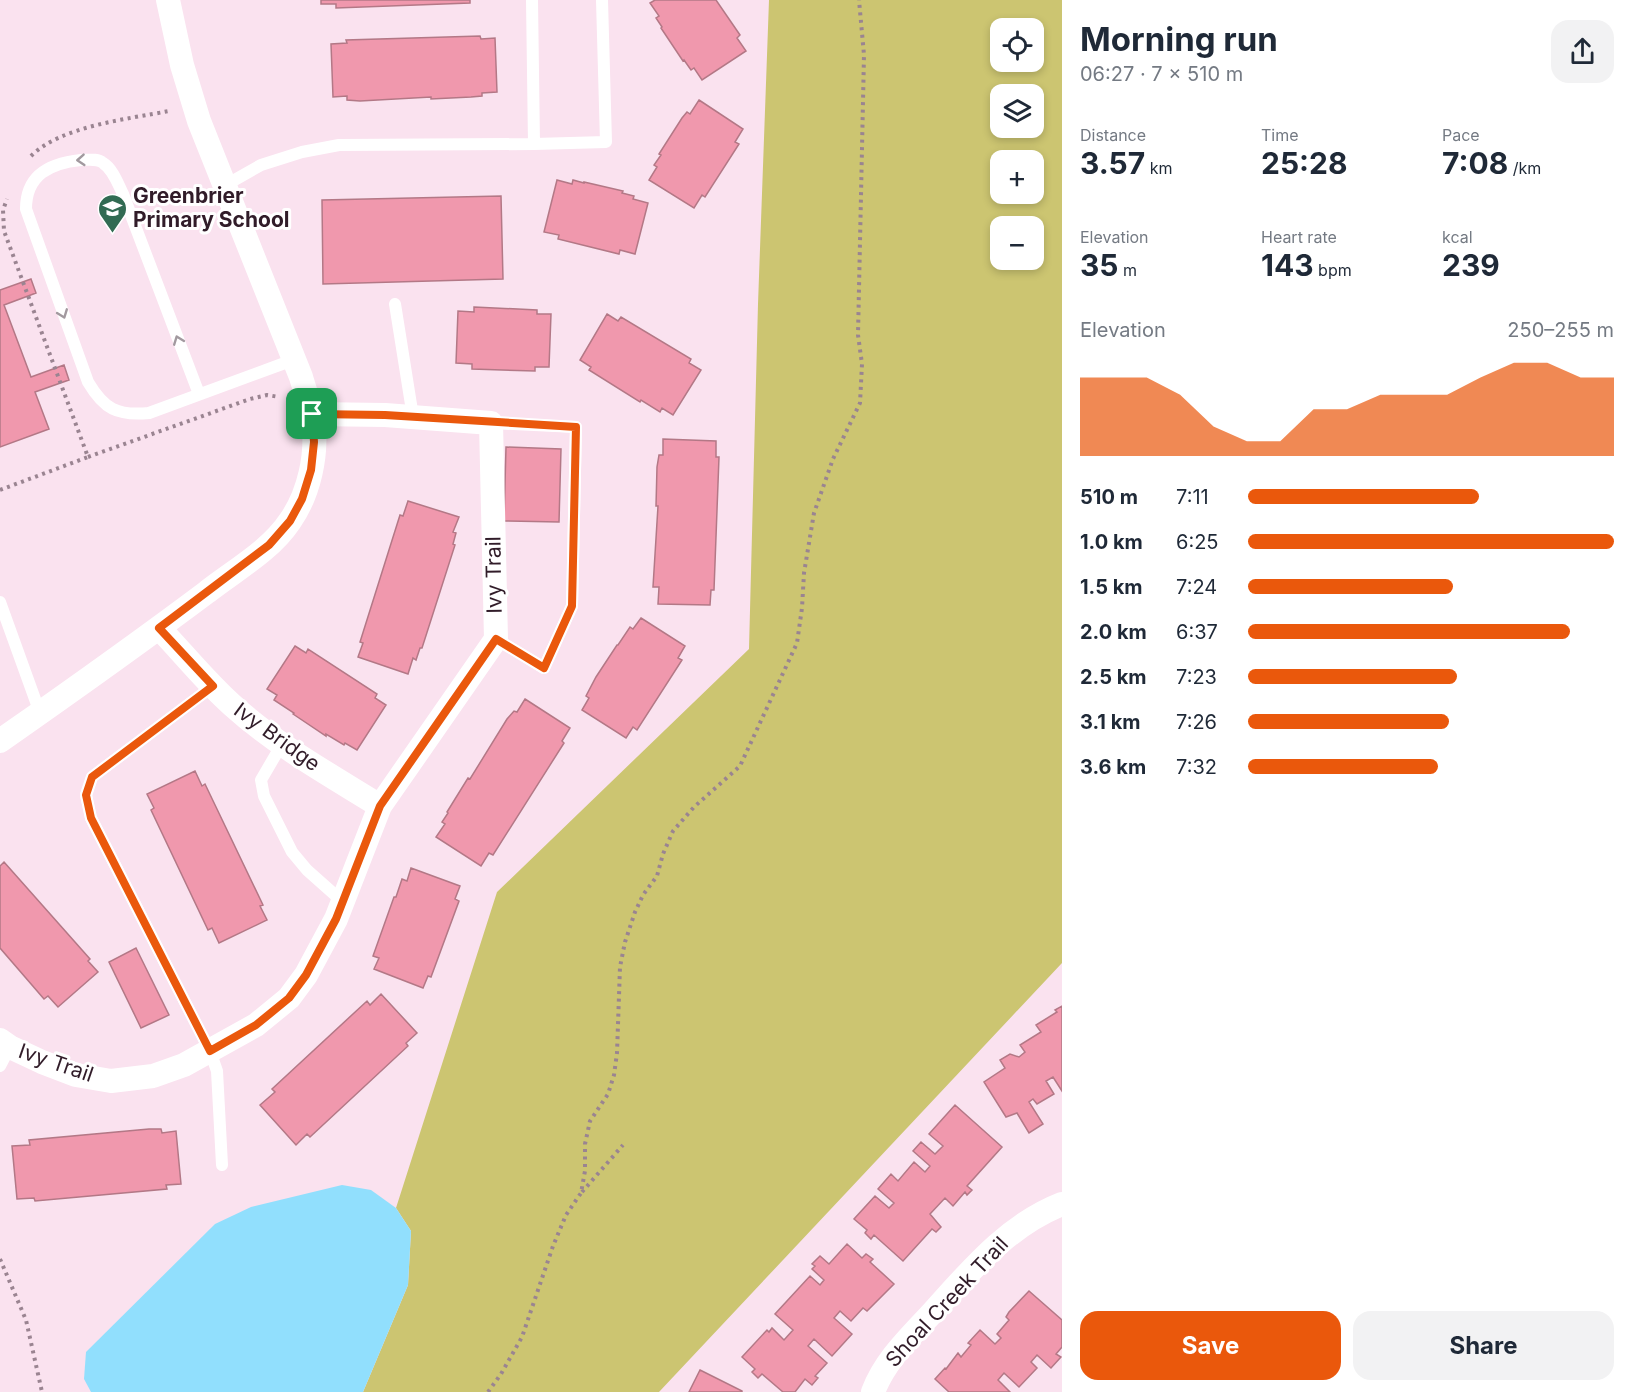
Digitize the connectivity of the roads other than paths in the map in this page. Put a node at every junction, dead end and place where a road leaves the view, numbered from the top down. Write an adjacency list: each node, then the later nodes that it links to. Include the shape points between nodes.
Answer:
1 (168, 0): 5 (street, via 199,121)
2 (532, 0): 4 (lane)
3 (602, 0): 4 (lane, via 606,142)
4 (534, 144): 5 (lane, via 339,145 261,165)
5 (224, 186): 7 (street)
6 (395, 304): 10 (lane)
7 (293, 360): 8 (lane); 9 (street)
8 (199, 394): 8 (lane, one-way to 8, via 111,171 103,162 92,159 67,161 39,174 26,196 26,209 88,382 98,398 113,410 131,415 148,413)
9 (312, 414): 10 (street); 13 (street, via 311,470 290,521 269,545)
10 (412, 417): 11 (street)
11 (491, 423): 14 (street, Ivy Trail); 14 (lane, via 576,427 572,606 544,668)
12 (0, 602): 16 (lane)
13 (159, 628): 15 (street, Ivy Bridge); 16 (street)
14 (496, 639): 19 (street, Ivy Trail)
15 (213, 686): 18 (street, Ivy Bridge); 22 (lane, via 92,777 86,795 91,818)
16 (40, 713): 17 (street)
17 (0, 741)
18 (282, 744): 19 (street, Ivy Bridge); 20 (lane, via 261,780 264,796 292,852)
19 (380, 806): 20 (street, Ivy Trail)
20 (343, 902): 22 (street, Ivy Trail, via 306,975 289,998 256,1025)
21 (3, 1051): 22 (street, Ivy Trail, via 76,1075 111,1081 153,1076)
22 (210, 1051): 23 (lane, via 217,1071)
23 (222, 1165)
24 (1062, 1204): 25 (street, Shoal Creek Trail, via 1046,1210 987,1253 891,1357)
25 (873, 1392)

